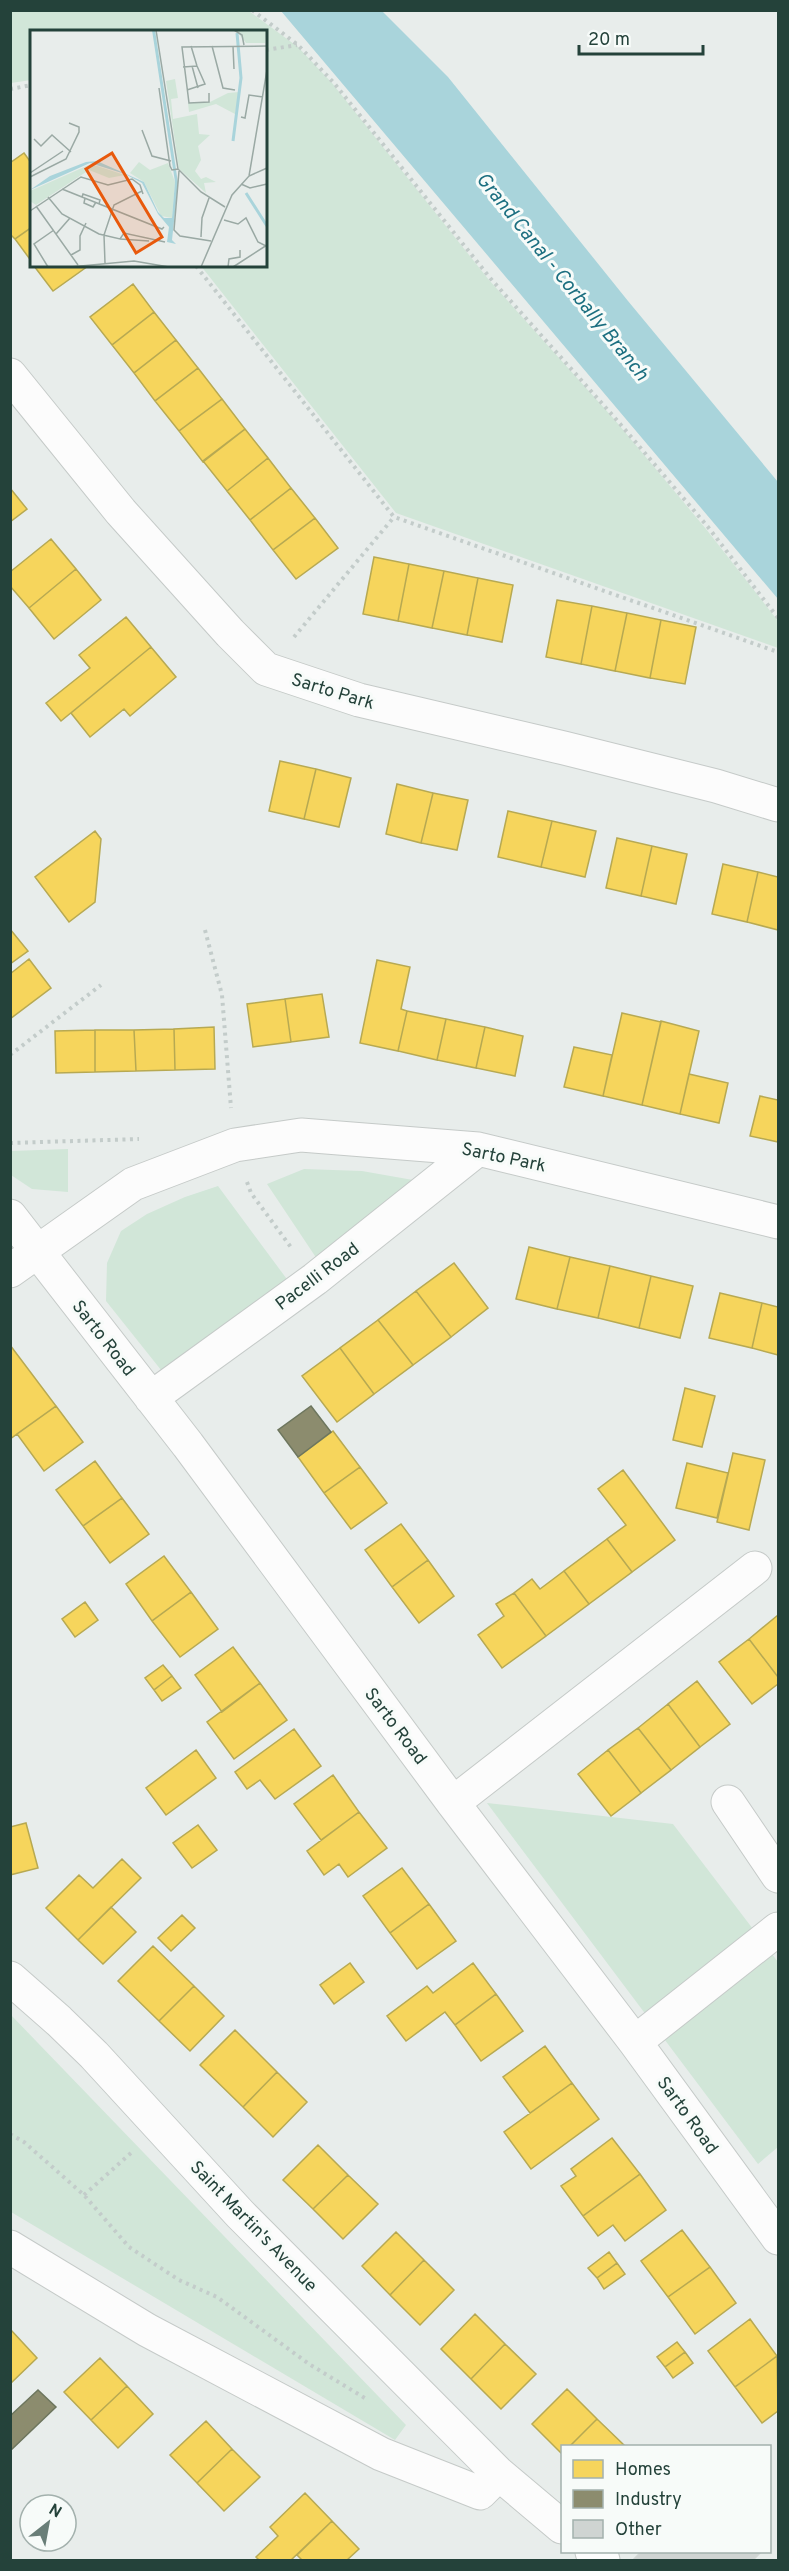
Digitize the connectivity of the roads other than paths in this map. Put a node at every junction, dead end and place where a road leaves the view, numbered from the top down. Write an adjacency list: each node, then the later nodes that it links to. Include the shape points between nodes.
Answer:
1 (10, 375): 2 (street, Sarto Park, via 121,512 267,669 359,700 586,753)
2 (778, 805)
3 (478, 1149): 5 (street, Sarto Park); 6 (street, Sarto Park, via 301,1135 235,1144 133,1184); 8 (street, Pacelli Road, via 315,1280)
4 (10, 1216): 6 (street, Sarto Road)
5 (778, 1222)
6 (37, 1251): 7 (street); 8 (street, Sarto Road)
7 (10, 1271)
8 (151, 1398): 11 (street, Sarto Road)
9 (755, 1568): 11 (street)
10 (728, 1802): 12 (street)
11 (453, 1803): 15 (street, Sarto Road)
12 (778, 1876)
13 (778, 1929): 15 (street)
14 (10, 1978): 18 (street, Saint Martin's Avenue, via 59,2021 240,2214)
15 (635, 2042): 16 (street, Sarto Road)
16 (778, 2238)
17 (10, 2247): 18 (street, via 147,2330 381,2454 480,2493)
18 (499, 2474): 19 (street, Saint Martin's Avenue)
19 (561, 2526)

